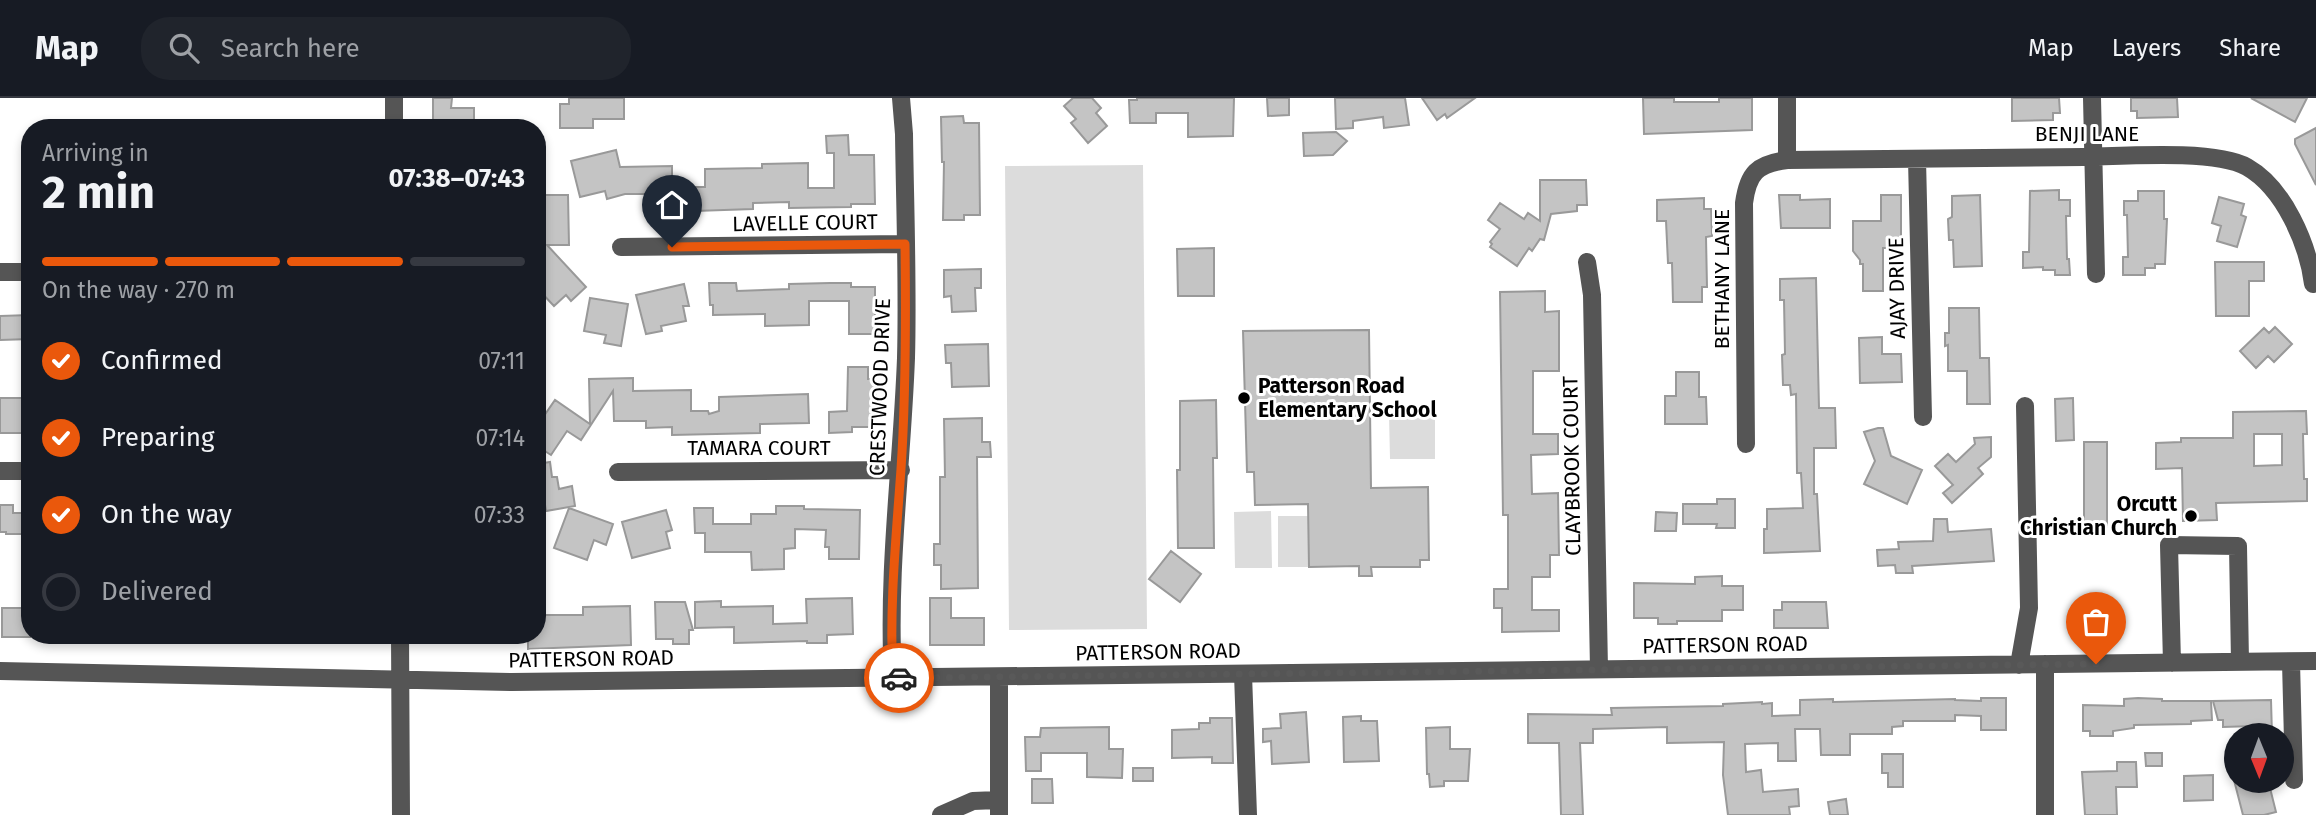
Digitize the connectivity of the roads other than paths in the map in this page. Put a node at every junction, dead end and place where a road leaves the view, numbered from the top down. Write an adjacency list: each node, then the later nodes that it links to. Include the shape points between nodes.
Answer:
1 (394, 98): 5 (street)
2 (901, 98): 10 (street, CRESTWOOD DRIVE)
3 (1787, 98): 8 (street)
4 (2092, 98): 6 (street)
5 (394, 119)
6 (2094, 157): 7 (street, BENJI LANE); 9 (street, BENJI LANE, via 2230,160 2258,174); 15 (street)
7 (1917, 159): 8 (street, BENJI LANE); 18 (street, AJAY DRIVE)
8 (1787, 160): 19 (street, BETHANY LANE, via 1767,163 1754,172 1746,186)
9 (2308, 228): 16 (street, BENJI LANE)
10 (905, 244): 11 (street, LAVELLE COURT); 20 (street, CRESTWOOD DRIVE)
11 (621, 247)
12 (1587, 262): 31 (street, CLAYBROOK COURT, via 1592,295)
13 (0, 272): 14 (street)
14 (21, 272)
15 (2095, 274)
16 (2313, 284)
17 (2025, 406): 29 (street, via 2029,608)
18 (1923, 417)
19 (1746, 444)
20 (901, 470): 23 (street, TAMARA COURT); 35 (street, CRESTWOOD DRIVE, via 893,552)
21 (0, 471): 22 (street)
22 (21, 471)
23 (618, 472)
24 (400, 644): 36 (street)
25 (2240, 662): 26 (street, PATTERSON ROAD); 28 (street, PATTERSON ROAD); 28 (street, via 2238,546 2169,545)
26 (2291, 662): 27 (street, PATTERSON ROAD); 37 (street)
27 (2316, 662)
28 (2172, 663): 30 (street, PATTERSON ROAD)
29 (2019, 664): 30 (street, PATTERSON ROAD); 31 (street, PATTERSON ROAD)
30 (2045, 664): 42 (street)
31 (1599, 669): 33 (street, PATTERSON ROAD)
32 (0, 671): 36 (street, PATTERSON ROAD)
33 (1243, 674): 34 (street, PATTERSON ROAD); 41 (street)
34 (999, 677): 35 (street, PATTERSON ROAD); 38 (street)
35 (893, 678): 36 (street, PATTERSON ROAD)
36 (401, 681): 39 (street)
37 (2293, 723)
38 (998, 808): 40 (street, via 973,801)
39 (401, 815)
40 (941, 815)
41 (1248, 815)
42 (2045, 815)

